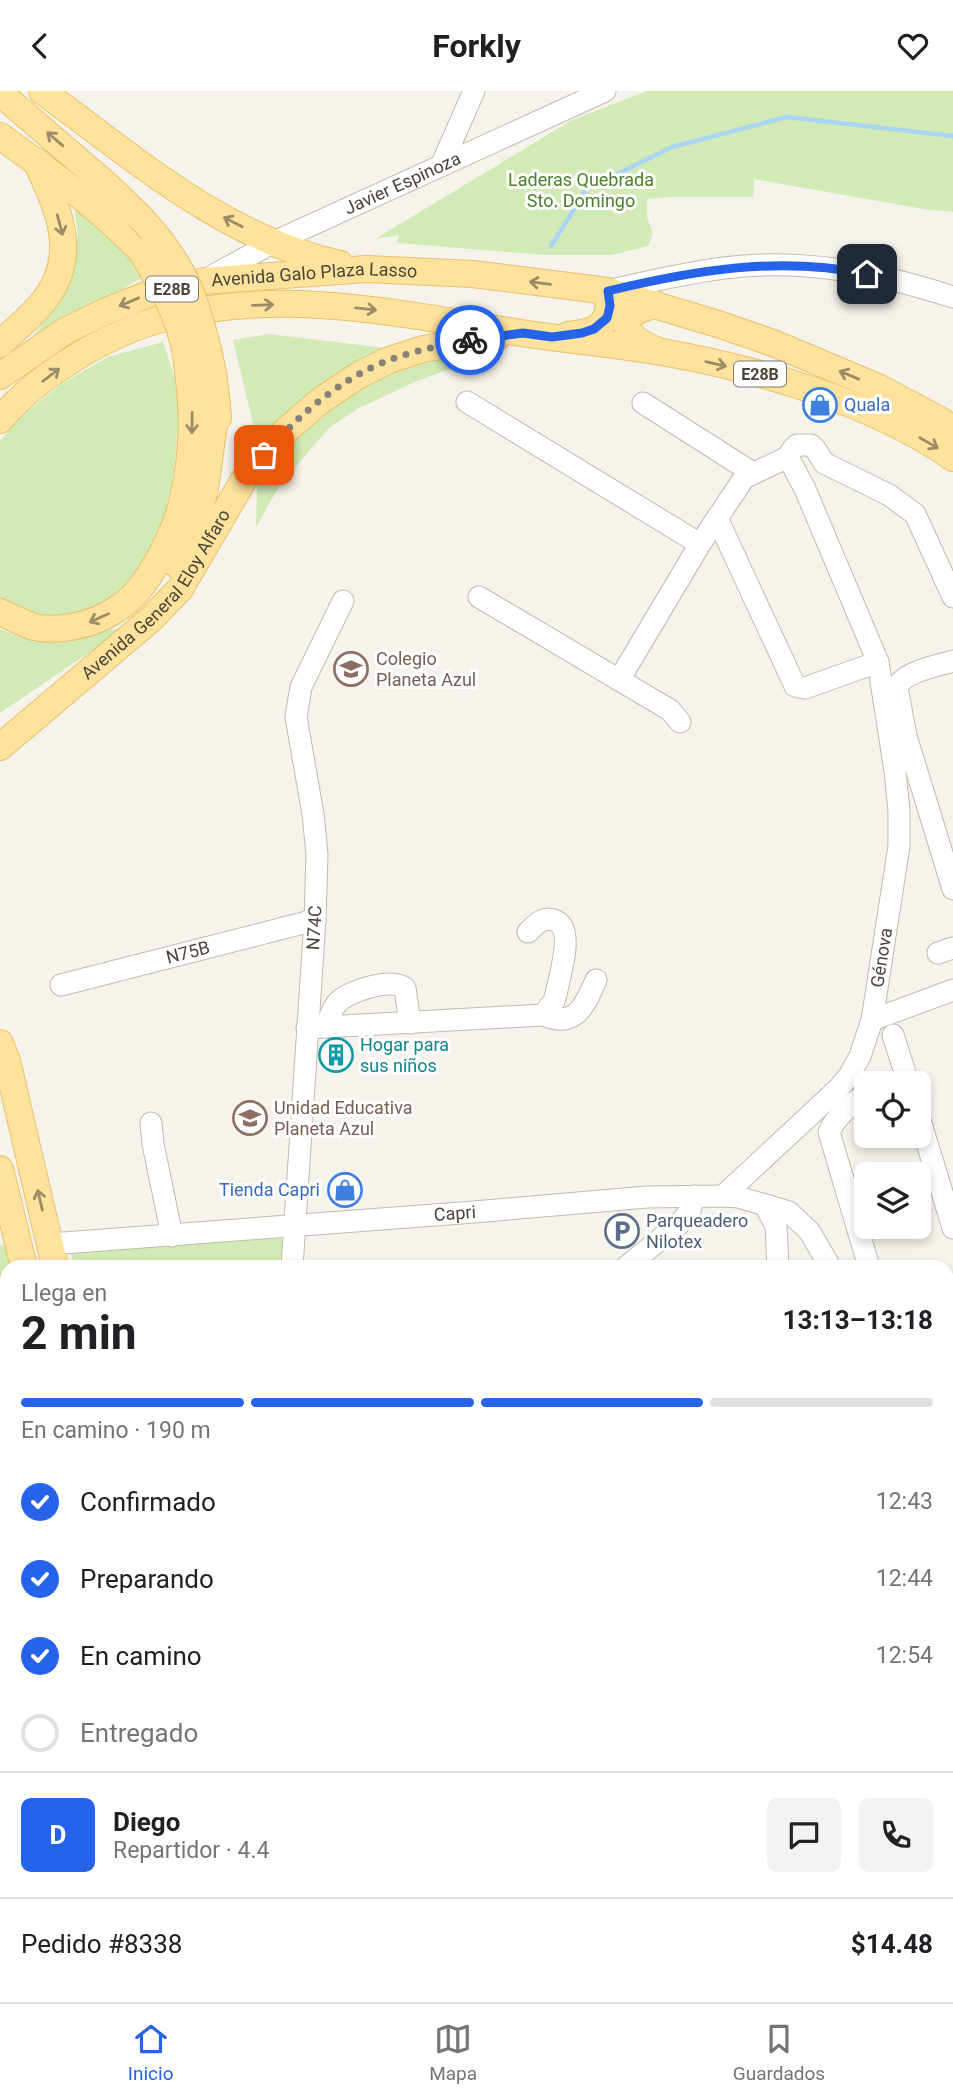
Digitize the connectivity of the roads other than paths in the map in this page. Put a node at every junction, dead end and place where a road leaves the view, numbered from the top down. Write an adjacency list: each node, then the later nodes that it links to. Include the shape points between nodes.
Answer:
1 (42, 91): 10 (main road, one-way to 1, via 207,209)
2 (474, 91): 7 (street)
3 (605, 91): 7 (street, Javier Espinoza)
4 (0, 93): 9 (main road, one-way to 4, via 97,176)
5 (0, 136): 6 (main road)
6 (36, 162): 9 (main road); 19 (main road, one-way to 19, via 62,226 64,257 46,300)
7 (441, 166): 8 (street, Javier Espinoza)
8 (348, 209): 10 (street, Javier Espinoza); 11 (street, via 316,236 318,249)
9 (130, 224): 21 (main road, bridge, via 161,240 181,270 196,302)
10 (274, 242): 11 (main road); 13 (street, Javier Espinoza)
11 (338, 264): 12 (main road)
12 (366, 269): 13 (main road, Avenida Galo Plaza Lasso / E28B); 14 (main road, Avenida Galo Plaza Lasso / E28B, one-way to 12, via 473,274)
13 (204, 281): 22 (main road, Avenida Galo Plaza Lasso / E28B, one-way to 22, via 146,295 94,317 65,331)
14 (608, 291): 15 (street, via 726,268 796,265 908,282); 16 (main road, E28B); 18 (main road, via 609,312 601,324 582,333)
15 (953, 297)
16 (655, 304): 20 (main road, via 634,313 628,331 640,343); 27 (main road, E28B, one-way to 16, via 880,388 773,342)
17 (523, 333): 18 (main road, Avenida Galo Plaza Lasso / E28B); 26 (main road, Avenida Galo Plaza Lasso / E28B, one-way to 17, via 53,372 89,349 135,327 195,311 261,305 342,306); 34 (main road, Avenida General Eloy Alfaro, via 424,349 359,375 282,434 246,476)
18 (552, 337): 20 (main road, E28B)
19 (0, 344)
20 (663, 353): 29 (main road, E28B, one-way to 29, via 792,383 870,413)
21 (197, 354): 23 (main road); 39 (main road, one-way to 39, via 183,501 154,569 123,606 80,625 35,627)
22 (0, 376)
23 (217, 403): 34 (main road, via 220,467); 44 (main road, via 205,489 195,525 169,581 148,611 116,641)
24 (467, 403): 35 (street)
25 (643, 403): 31 (street)
26 (0, 420)
27 (953, 429)
28 (789, 457): 30 (street, via 797,446 806,444); 31 (street); 32 (street, Génova)
29 (953, 459)
30 (824, 463): 32 (street); 37 (street, via 889,495 915,514)
31 (753, 473): 33 (street, via 744,478)
32 (805, 489): 41 (street, Génova)
33 (717, 518): 35 (street); 41 (street, via 795,686 805,688)
34 (216, 525): 45 (main road, Avenida General Eloy Alfaro, via 180,589 151,619)
35 (700, 544): 42 (street)
36 (479, 597): 42 (street)
37 (953, 597)
38 (342, 601): 47 (street, N74C, via 297,704 317,854)
39 (0, 612)
40 (953, 661): 46 (street, via 908,675 897,688 906,736)
41 (878, 663): 53 (street, Génova, via 895,771 899,846)
42 (619, 680): 43 (street, via 670,710)
43 (680, 722)
44 (0, 723)
45 (0, 747)
46 (953, 889)
47 (315, 920): 50 (street, N75B); 55 (street, N74C)
48 (528, 932): 52 (street, via 547,919 554,919 565,931 556,994)
49 (596, 980): 52 (street, via 579,1012 561,1020)
50 (61, 985)
51 (953, 990): 53 (street)
52 (543, 1015): 54 (street)
53 (872, 1020): 64 (street, Génova, via 849,1076)
54 (410, 1023): 55 (street); 55 (street, via 405,988 385,983 340,1000)
55 (317, 1028): 66 (street, N74C)
56 (893, 1035): 58 (street)
57 (0, 1043): 69 (main road, one-way to 57)
58 (904, 1071)
59 (854, 1103): 75 (street, via 831,1126 829,1139)
60 (151, 1123): 68 (street)
61 (929, 1148): 67 (street)
62 (0, 1169): 70 (main road)
63 (694, 1196): 64 (street, Capri); 66 (street, Capri); 72 (street, via 690,1211 679,1224)
64 (723, 1196): 65 (street, Capri)
65 (765, 1205): 73 (street, via 776,1226); 74 (street, Capri, via 801,1221)
66 (294, 1225): 68 (street, Capri); 71 (street, N74C)
67 (953, 1226)
68 (172, 1235): 69 (street, Capri)
69 (52, 1256)
70 (22, 1260)
71 (292, 1260)
72 (635, 1260)
73 (778, 1260)
74 (826, 1260)
75 (867, 1260)

